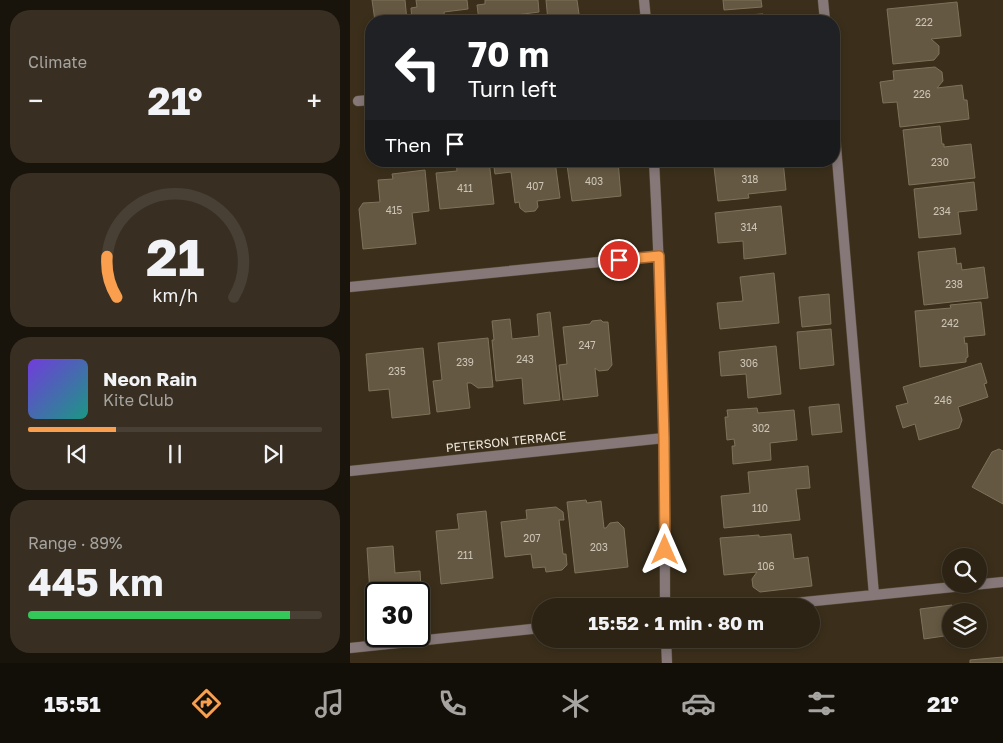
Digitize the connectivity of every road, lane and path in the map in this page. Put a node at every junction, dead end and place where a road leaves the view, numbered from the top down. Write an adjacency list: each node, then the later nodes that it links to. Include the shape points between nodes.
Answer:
1 (644, 0): 3 (street)
2 (823, 0): 4 (street)
3 (645, 15)
4 (824, 15)
5 (365, 100): 6 (street)
6 (358, 101)
7 (654, 167): 9 (street)
8 (838, 167): 14 (street)
9 (659, 256): 10 (street); 11 (street)
10 (350, 287)
11 (664, 438): 12 (street, PETERSON TERRACE); 15 (street)
12 (350, 471)
13 (1003, 582): 14 (street)
14 (874, 595): 16 (street)
15 (665, 598)
16 (820, 600)
17 (532, 629): 18 (street)
18 (350, 648)
19 (666, 648): 20 (street)
20 (667, 663)

